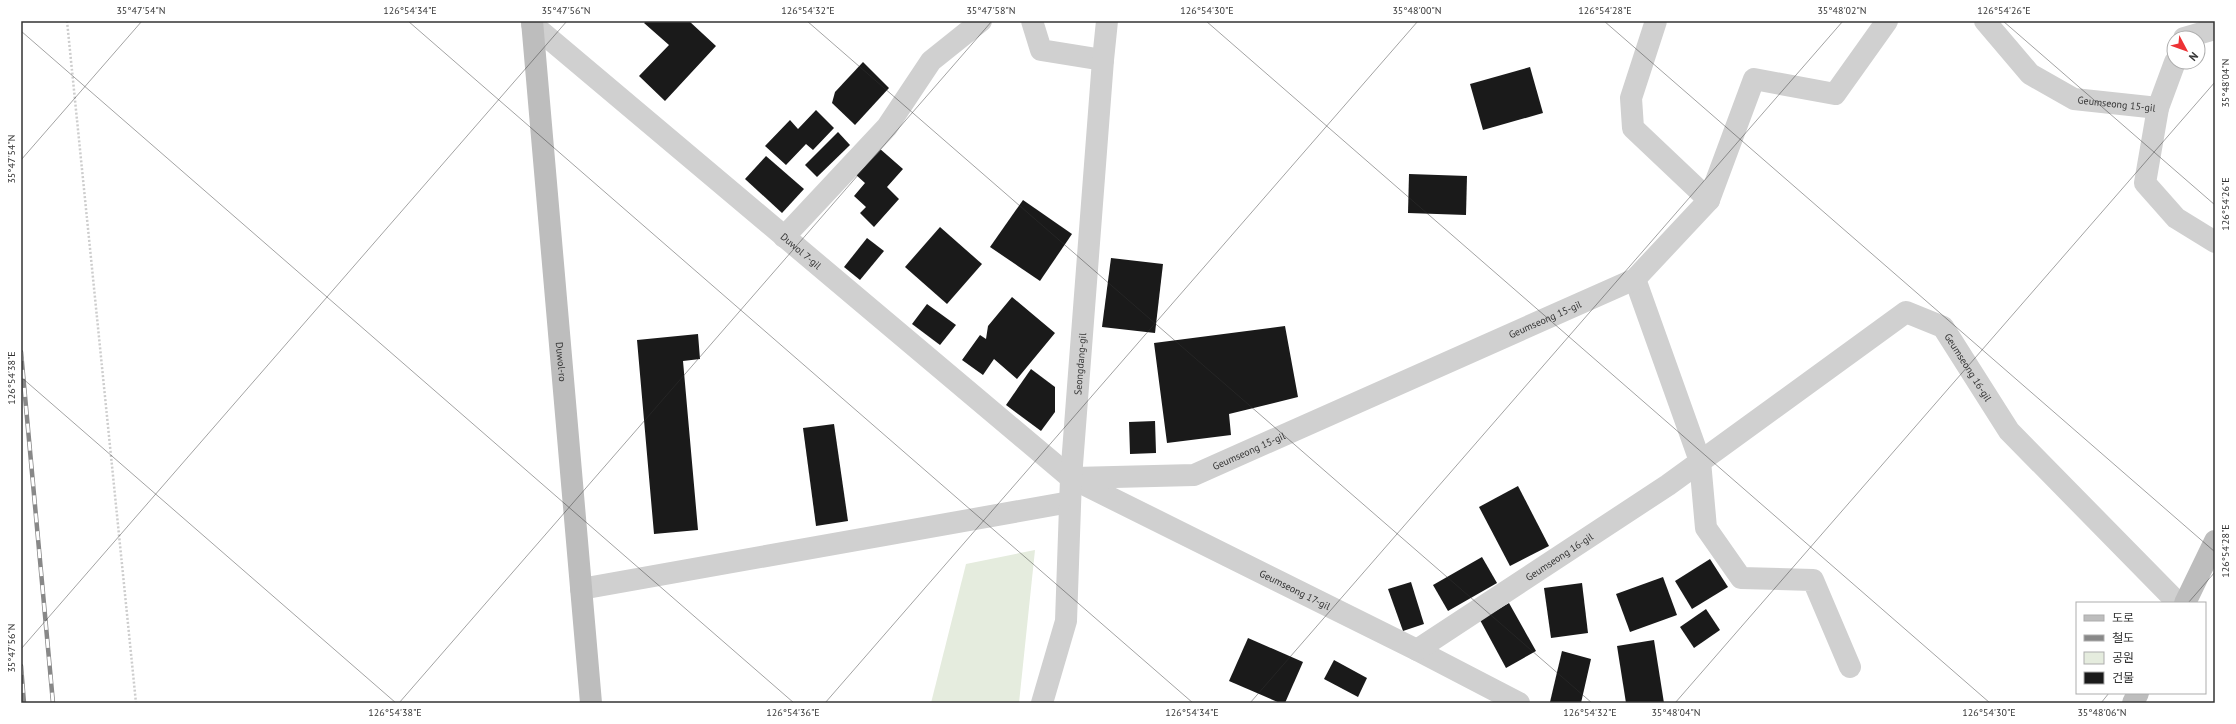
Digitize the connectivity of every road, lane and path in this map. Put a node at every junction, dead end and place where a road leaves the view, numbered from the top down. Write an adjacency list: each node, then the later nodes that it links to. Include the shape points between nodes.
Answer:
1 (67, 21): 26 (path)
2 (981, 21): 13 (street, via 931,61 887,127)
3 (1032, 21): 9 (street, via 1041,50)
4 (1107, 21): 9 (street, Seongdang-gil)
5 (1656, 21): 12 (street, via 1631,98 1633,128)
6 (1887, 21): 12 (street, Geumseong 15-gil, via 1835,94 1754,79)
7 (1985, 21): 11 (street, Geumseong 15-gil, via 2030,74 2074,99)
8 (532, 22): 13 (street, Duwol 7-gil); 20 (main road, Duwol-ro)
9 (1102, 60): 17 (street, Seongdang-gil)
10 (2172, 70): 11 (street)
11 (2158, 108): 14 (street, Geumseong 15-gil, via 2145,183 2176,218)
12 (1709, 200): 15 (street, Geumseong 15-gil)
13 (784, 237): 17 (street, Duwol 7-gil)
14 (2215, 242)
15 (1635, 279): 16 (street); 17 (street, Geumseong 15-gil, via 1194,475)
16 (1700, 461): 21 (street, Geumseong 16-gil, via 1906,312 1943,327 2009,431); 23 (street, Geumseong 16-gil, via 1668,485); 24 (street, via 1706,528 1742,578 1812,580)
17 (1070, 478): 18 (street, Seongdang-gil); 23 (street, Geumseong 17-gil)
18 (1070, 502): 20 (street); 28 (street, Seongdang-gil, via 1066,621)
19 (2215, 541): 22 (main road)
20 (581, 589): 27 (main road, Duwol-ro)
21 (2177, 602)
22 (2185, 602)
23 (1417, 650): 29 (street, Geumseong 17-gil)
24 (1850, 667)
25 (2138, 694): 30 (main road)
26 (136, 703)
27 (591, 703)
28 (1042, 703)
29 (1519, 703)
30 (2133, 703)

